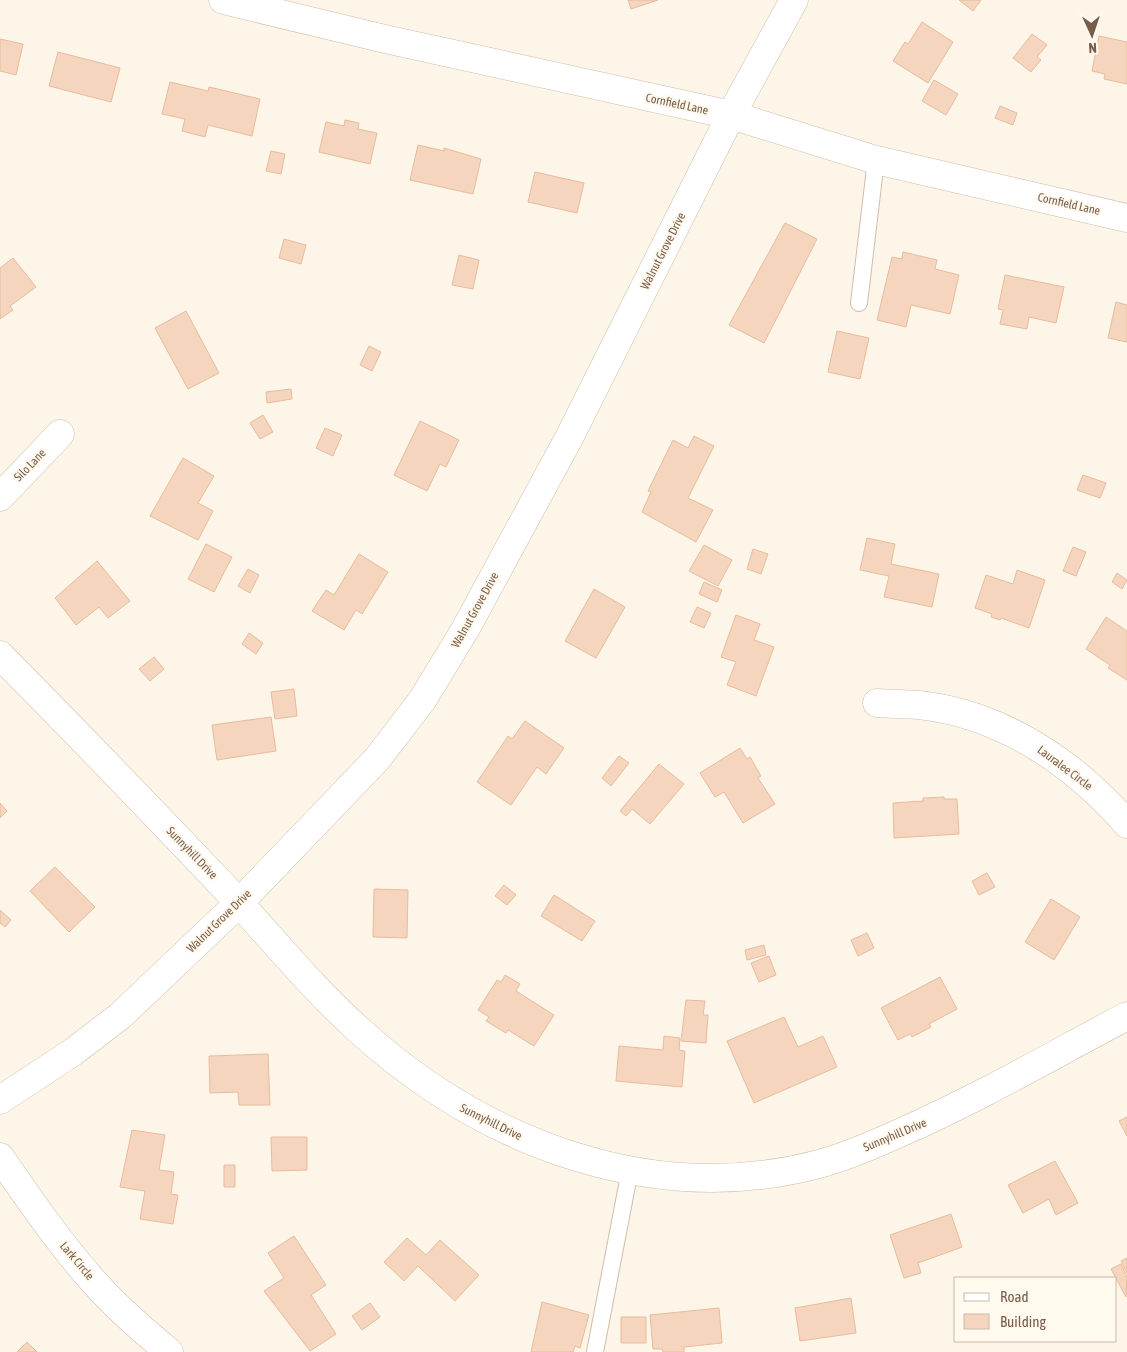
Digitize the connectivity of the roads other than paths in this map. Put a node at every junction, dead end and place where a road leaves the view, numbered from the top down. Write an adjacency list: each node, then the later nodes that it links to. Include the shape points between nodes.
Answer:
1 (224, 0): 3 (street, Cornfield Lane, via 404,44)
2 (794, 0): 3 (street, Walnut Grove Drive)
3 (731, 115): 4 (street, Cornfield Lane); 12 (street, Walnut Grove Drive, via 570,436 466,628 423,699 377,759)
4 (876, 160): 5 (street, Cornfield Lane); 6 (lane)
5 (1127, 218)
6 (859, 303)
7 (60, 434): 8 (street, Silo Lane)
8 (0, 497)
9 (0, 655): 12 (street, Sunnyhill Drive)
10 (877, 703): 11 (street, Lauralee Circle, via 928,707 962,714 1002,728 1047,752 1090,786)
11 (1127, 824)
12 (240, 903): 14 (street, Walnut Grove Drive, via 120,1016 73,1052); 16 (street, Sunnyhill Drive, via 308,980 360,1031 416,1078 460,1107 512,1133 566,1154)
13 (1127, 1016): 16 (street, Sunnyhill Drive, via 941,1115 821,1164 770,1175 719,1179)
14 (0, 1100)
15 (0, 1157): 17 (street, Lark Circle, via 52,1231 94,1282 132,1321)
16 (630, 1170): 18 (lane)
17 (169, 1352)
18 (595, 1352)

